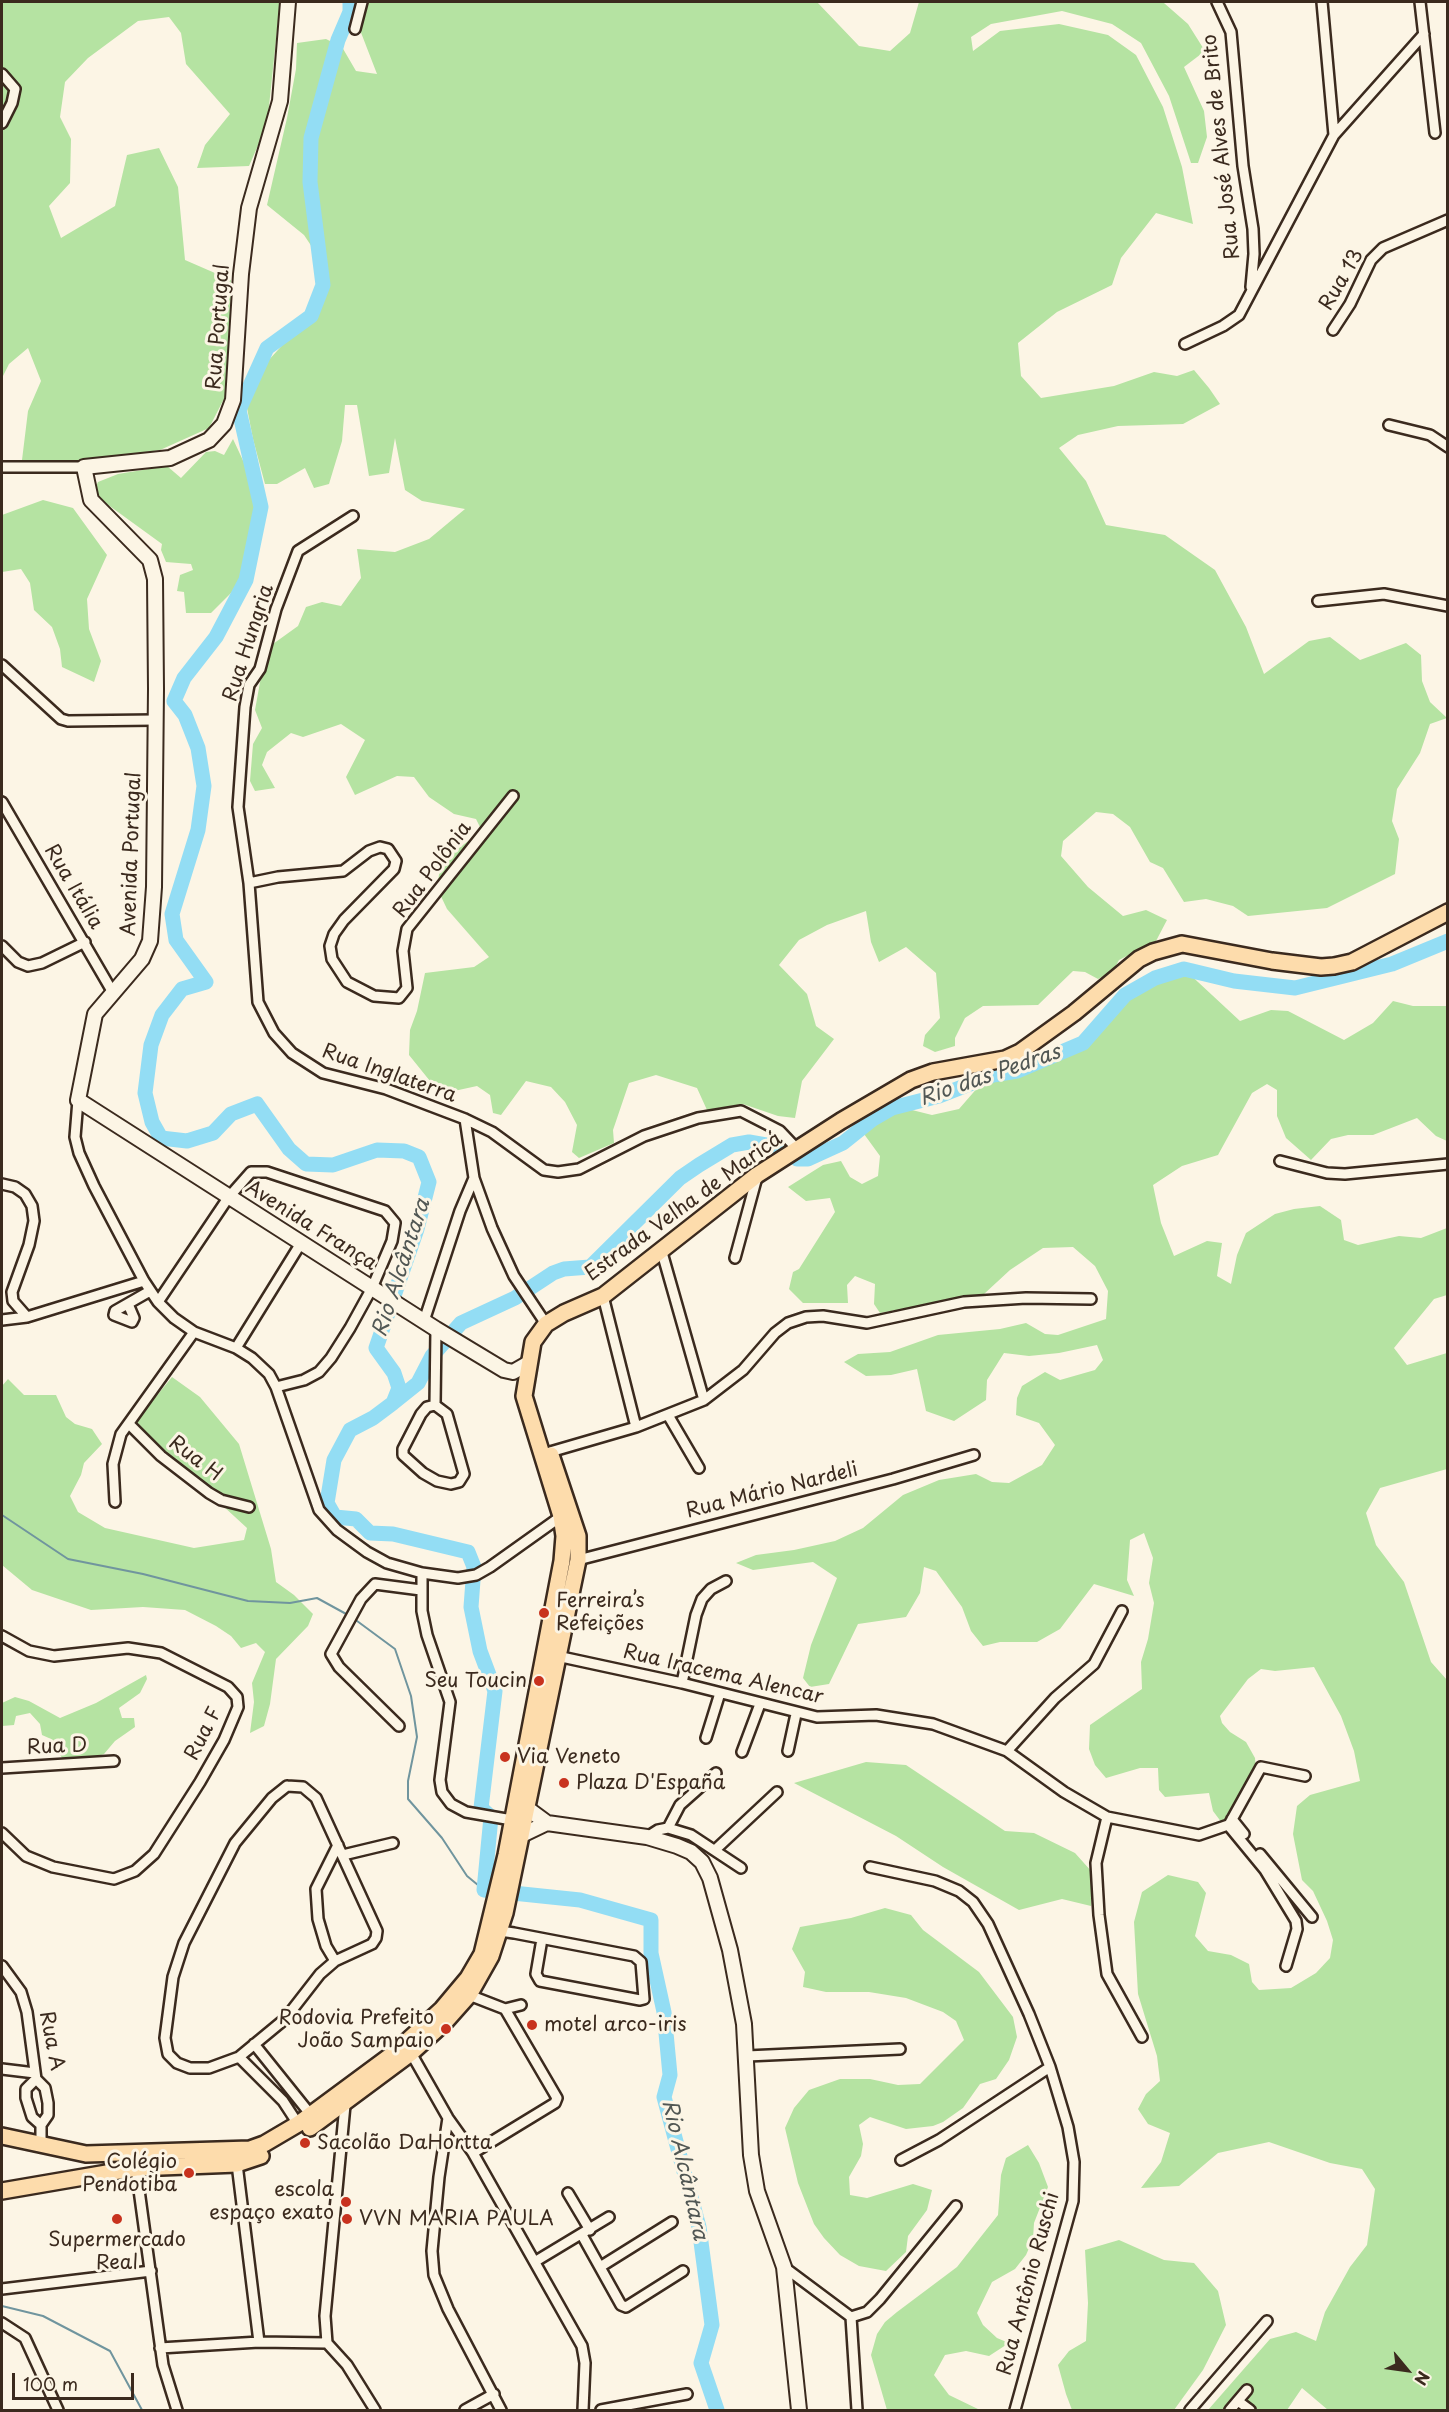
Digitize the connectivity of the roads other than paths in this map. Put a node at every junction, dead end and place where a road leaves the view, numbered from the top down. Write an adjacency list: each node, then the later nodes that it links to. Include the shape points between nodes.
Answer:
1 (288, 2): 19 (street, Rua Portugal, via 280,101 249,208 233,400 224,424 209,440 170,458)
2 (362, 2): 6 (street)
3 (1216, 2): 13 (street, Rua José Alves de Brito, via 1231,32 1253,229)
4 (1322, 2): 11 (street)
5 (1420, 2): 7 (street)
6 (355, 29)
7 (1424, 34): 10 (street); 11 (street)
8 (2, 74): 9 (street, via 15,88)
9 (2, 123)
10 (1436, 133)
11 (1334, 135): 13 (street)
12 (1448, 220): 14 (street, Rua 13, via 1383,248 1371,260)
13 (1251, 292): 15 (street, via 1239,315)
14 (1334, 330)
15 (1185, 344)
16 (1389, 425): 17 (street, via 1430,435)
17 (1448, 447)
18 (2, 467): 19 (street, Rua Portugal)
19 (84, 468): 24 (street, Avenida Portugal, via 91,500 150,560 155,579)
20 (353, 516): 27 (street, Rua Hungria, via 298,551 276,609 260,669 249,685 238,807)
21 (1318, 601): 22 (street, via 1384,594)
22 (1448, 606)
23 (2, 665): 24 (street, via 60,719)
24 (155, 720): 31 (street, Avenida Portugal, via 150,940 141,959)
25 (513, 796): 27 (street, Rua Polônia, via 407,929 403,951 407,988 399,998 374,996 347,982 332,958 330,946 344,920 394,868 396,861 388,849 369,851 344,871)
26 (2, 802): 29 (street, Rua Itália)
27 (249, 883): 33 (street, Rua Inglaterra, via 258,1002 274,1033 323,1074 386,1089)
28 (1448, 912): 34 (main road, Estrada Velha de Maricá, via 1352,962 1334,966 1272,961 1182,944 1153,952 1020,1052 1005,1059 933,1072 911,1080)
29 (85, 942): 30 (street, via 28,966); 31 (street, Rua Itália)
30 (2, 946)
31 (112, 991): 32 (street, Avenida Portugal, via 95,1014)
32 (78, 1100): 40 (street, Avenida França); 44 (street, Avenida Portugal, via 75,1137 79,1153)
33 (465, 1119): 34 (street, Rua Inglaterra, via 492,1132 544,1170 558,1172 579,1169 644,1136 719,1113 741,1111 760,1119 780,1131); 38 (street)
34 (798, 1150): 37 (main road, Estrada Velha de Maricá)
35 (1280, 1161): 36 (street, via 1344,1174)
36 (1448, 1164)
37 (757, 1175): 42 (main road, Estrada Velha de Maricá); 43 (street)
38 (474, 1178): 53 (street); 54 (street, via 514,1276)
39 (2, 1184): 51 (street, via 25,1194 32,1206 34,1221 29,1245 12,1292 13,1300)
40 (228, 1198): 41 (street, Avenida França); 46 (street, via 244,1177 260,1171 385,1211 395,1223); 49 (street)
41 (301, 1243): 46 (street, Avenida França); 57 (street)
42 (661, 1249): 47 (main road, Estrada Velha de Maricá); 60 (street)
43 (735, 1258)
44 (144, 1281): 45 (street, Avenida Portugal); 51 (street)
45 (150, 1291): 49 (street, Avenida Portugal); 50 (street)
46 (377, 1291): 53 (street, Avenida França); 59 (street, via 319,1372)
47 (603, 1296): 54 (main road, Estrada Velha de Maricá); 64 (street)
48 (1091, 1299): 60 (street, via 964,1302 867,1323 806,1317 775,1333 742,1370)
49 (158, 1302): 56 (street, Avenida Portugal)
50 (128, 1304)
51 (27, 1317): 52 (street)
52 (2, 1320)
53 (424, 1321): 55 (street, Avenida França)
54 (546, 1324): 58 (main road, via 533,1342)
55 (436, 1329): 58 (street, Avenida França, via 504,1370); 61 (street)
56 (194, 1332): 57 (street, Avenida Portugal); 63 (street)
57 (236, 1348): 59 (street, Avenida Portugal, via 269,1374)
58 (527, 1370): 65 (main road); 70 (main road, via 525,1403)
59 (276, 1387): 72 (street, Avenida Portugal, via 319,1510 337,1530 367,1552 387,1563)
60 (704, 1400): 62 (street)
61 (435, 1405): 61 (street, via 447,1414 464,1474 459,1482 437,1481 404,1455 403,1449 421,1414)
62 (668, 1415): 64 (street); 67 (street)
63 (129, 1424): 68 (street, via 113,1464); 69 (street, Rua H, via 155,1451 209,1493)
64 (636, 1427): 65 (street)
65 (550, 1452): 70 (main road)
66 (974, 1455): 71 (street, Rua Mário Nardeli)
67 (699, 1468)
68 (115, 1502)
69 (249, 1507)
70 (566, 1513): 71 (main road, via 578,1536); 72 (street, Avenida Portugal, via 476,1575 458,1578); 94 (main road, via 562,1561)
71 (578, 1560): 77 (main road)
72 (422, 1573): 74 (street)
73 (726, 1581): 78 (street, via 702,1599)
74 (421, 1590): 82 (street, via 375,1584 332,1648 333,1660); 94 (street, via 427,1635 450,1702 440,1779 442,1792 451,1804 477,1815)
75 (1122, 1611): 85 (street, via 1094,1664 1038,1714)
76 (2, 1636): 98 (street, Rua F, via 29,1651 54,1656 128,1648 162,1653 228,1687 237,1697 238,1707 200,1782 153,1854 135,1871 114,1879 53,1866 26,1856)
77 (557, 1656): 78 (street, Rua Iracema Alencar); 92 (main road)
78 (682, 1683): 79 (street, Rua Iracema Alencar)
79 (720, 1693): 80 (street, Rua Iracema Alencar); 83 (street)
80 (760, 1704): 81 (street, Rua Iracema Alencar); 86 (street)
81 (796, 1714): 84 (street); 85 (street, Rua Iracema Alencar, via 817,1718 876,1715 912,1719)
82 (399, 1726)
83 (706, 1738)
84 (788, 1751)
85 (1007, 1751): 93 (street, Rua Iracema Alencar)
86 (742, 1752)
87 (114, 1761): 88 (street, Rua D)
88 (2, 1768)
89 (716, 1773): 97 (street, via 680,1805)
90 (1305, 1776): 95 (street, via 1262,1767)
91 (777, 1792): 103 (street)
92 (528, 1809): 96 (street); 99 (main road)
93 (1107, 1817): 95 (street, Rua Iracema Alencar, via 1199,1835); 117 (street, via 1096,1863 1107,1974)
94 (513, 1820): 105 (main road)
95 (1230, 1822): 108 (street); 113 (street, via 1296,1921)
96 (546, 1823): 99 (street); 100 (street)
97 (668, 1828): 100 (street); 103 (street, via 701,1839)
98 (2, 1833)
99 (522, 1835): 105 (main road)
100 (647, 1837): 121 (street, via 691,1852 710,1878 730,1950)
101 (393, 1843): 104 (street)
102 (338, 1845): 104 (street); 111 (street, via 316,1888 318,1919); 122 (street, via 316,1798 303,1787 287,1786 235,1843 184,1943 173,1977 165,2038 168,2054 190,2068 209,2068)
103 (715, 1850): 107 (street)
104 (343, 1855): 111 (street, via 377,1931 372,1944)
105 (512, 1856): 109 (main road)
106 (870, 1867): 123 (street, Rua Antônio Ruschi, via 935,1881 973,1902 988,1924)
107 (741, 1868)
108 (1312, 1917)
109 (498, 1926): 110 (street); 114 (main road, via 491,1956); 127 (main road, via 476,1965 442,2009 394,2053)
110 (542, 1939): 110 (street, via 639,1959 644,1999 540,1981 536,1974)
111 (335, 1961): 118 (street, via 285,2019)
112 (2, 1966): 125 (street, Rua A, via 21,1992 27,2012)
113 (1286, 1966)
114 (469, 1995): 116 (street); 120 (main road)
115 (521, 2005): 116 (street)
116 (505, 2009): 134 (street, via 557,2098 555,2103)
117 (1142, 2037)
118 (254, 2044): 122 (street); 127 (street)
119 (900, 2049): 121 (street)
120 (411, 2054): 126 (main road); 128 (street)
121 (747, 2056): 147 (street, via 754,2173)
122 (238, 2057): 129 (street, via 283,2101)
123 (1050, 2067): 135 (street, via 939,2140); 170 (street, Rua Antônio Ruschi, via 1072,2150 1073,2201)
124 (2, 2069): 125 (street)
125 (35, 2076): 130 (street, Rua A, via 45,2088 48,2103 48,2115); 130 (street, via 26,2089 26,2098 32,2117)
126 (345, 2105): 136 (main road, via 290,2142); 155 (street, via 326,2316)
127 (311, 2115): 129 (main road)
128 (448, 2118): 134 (street); 158 (street, via 433,2241 434,2275)
129 (298, 2124): 133 (main road, via 243,2151)
130 (41, 2126): 132 (street, Rua A)
131 (2, 2136): 132 (main road)
132 (41, 2146): 133 (main road)
133 (86, 2154): 138 (main road, via 95,2166)
134 (473, 2154): 145 (street)
135 (901, 2160)
136 (237, 2164): 137 (main road); 154 (street)
137 (136, 2168): 138 (main road); 148 (street)
138 (88, 2176): 139 (main road)
139 (2, 2191)
140 (568, 2193): 144 (street)
141 (956, 2206): 151 (street, via 880,2299 867,2312)
142 (609, 2217): 144 (street)
143 (672, 2222): 146 (street)
144 (586, 2232): 145 (street); 146 (street)
145 (536, 2261): 166 (street, via 582,2346)
146 (600, 2267): 149 (street, via 621,2305 626,2307)
147 (784, 2267): 151 (street); 168 (street)
148 (151, 2271): 150 (street); 156 (street)
149 (683, 2271)
150 (2, 2289)
151 (851, 2317): 169 (street)
152 (1267, 2321): 171 (street)
153 (2, 2323): 161 (street, via 25,2338)
154 (259, 2342): 155 (street); 156 (street)
155 (327, 2343): 163 (street)
156 (160, 2348): 162 (street)
157 (1247, 2390): 160 (street)
158 (494, 2394): 164 (street); 165 (street)
159 (687, 2394): 167 (street)
160 (1238, 2401): 172 (street); 173 (street)
161 (58, 2410)
162 (177, 2410)
163 (375, 2410)
164 (465, 2410)
165 (501, 2410)
166 (583, 2410)
167 (601, 2410)
168 (799, 2410)
169 (857, 2410)
170 (1015, 2410)
171 (1190, 2410)
172 (1230, 2410)
173 (1250, 2410)

